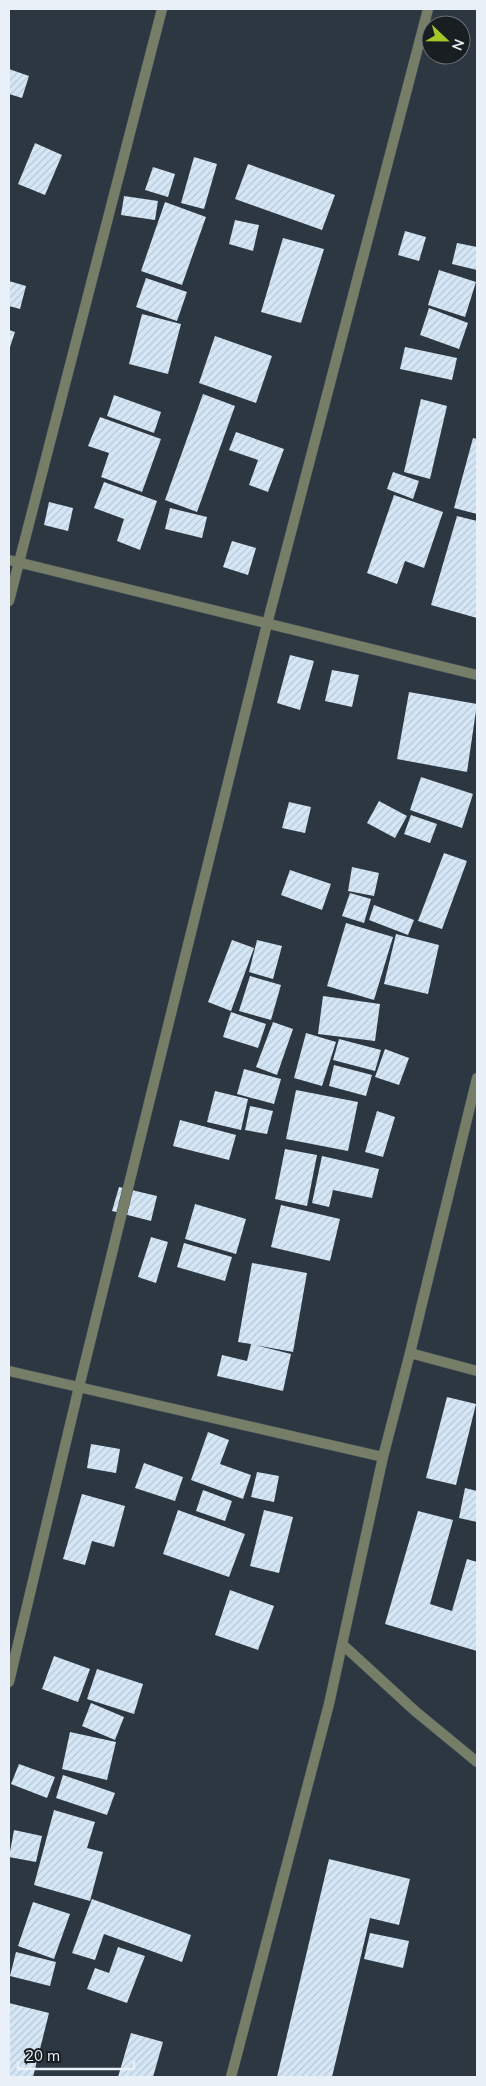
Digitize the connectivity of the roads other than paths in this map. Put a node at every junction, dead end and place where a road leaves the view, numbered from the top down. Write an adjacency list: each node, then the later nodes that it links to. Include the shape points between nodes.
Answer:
1 (162, 9): 3 (street)
2 (428, 9): 5 (street)
3 (14, 561): 4 (street); 5 (street)
4 (9, 601)
5 (266, 624): 6 (street); 11 (street)
6 (477, 676)
7 (477, 1078): 8 (street)
8 (410, 1353): 10 (street); 12 (street)
9 (9, 1371): 11 (street)
10 (477, 1371)
11 (79, 1387): 12 (street); 14 (street)
12 (383, 1457): 13 (street)
13 (342, 1644): 15 (street); 16 (street)
14 (9, 1682)
15 (477, 1762)
16 (231, 2077)

